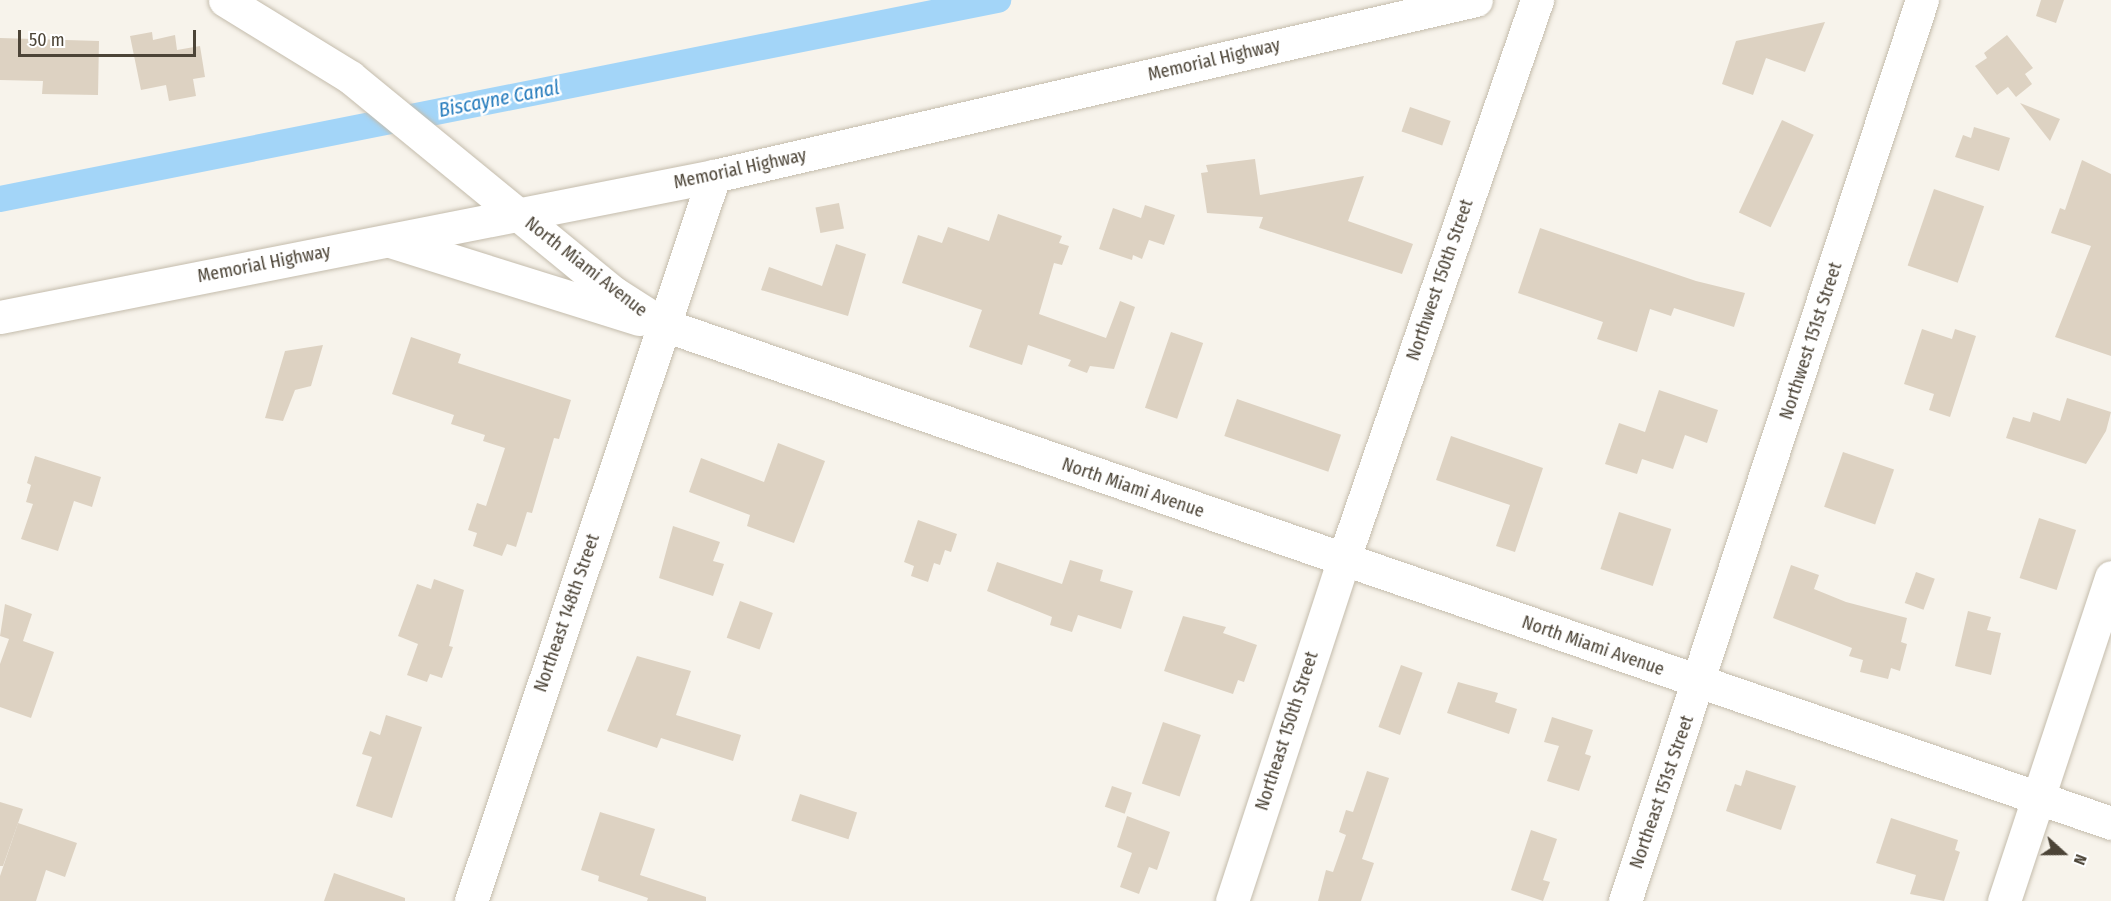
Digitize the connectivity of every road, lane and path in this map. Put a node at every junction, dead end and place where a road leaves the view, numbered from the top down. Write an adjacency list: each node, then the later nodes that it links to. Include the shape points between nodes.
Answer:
1 (1476, 0): 5 (street, Memorial Highway)
2 (1537, 0): 10 (street, Northwest 150th Street)
3 (1922, 0): 12 (street, Northwest 151st Street)
4 (241, 4): 6 (street, North Miami Avenue, via 350,76)
5 (714, 176): 6 (street, Memorial Highway); 9 (street, Northeast 148th Street)
6 (518, 213): 7 (street, Memorial Highway); 9 (street, North Miami Avenue, via 614,293)
7 (385, 239): 8 (street, Memorial Highway); 9 (street, via 596,309)
8 (0, 317)
9 (664, 326): 10 (street, North Miami Avenue); 15 (street, Northeast 148th Street)
10 (1343, 561): 12 (street, North Miami Avenue); 16 (street, Northeast 150th Street)
11 (2111, 577): 13 (street)
12 (1699, 682): 13 (street, North Miami Avenue); 17 (street, Northeast 151st Street)
13 (2039, 799): 14 (street, North Miami Avenue); 18 (street)
14 (2111, 823)
15 (471, 901)
16 (1232, 901)
17 (1625, 901)
18 (2004, 901)

